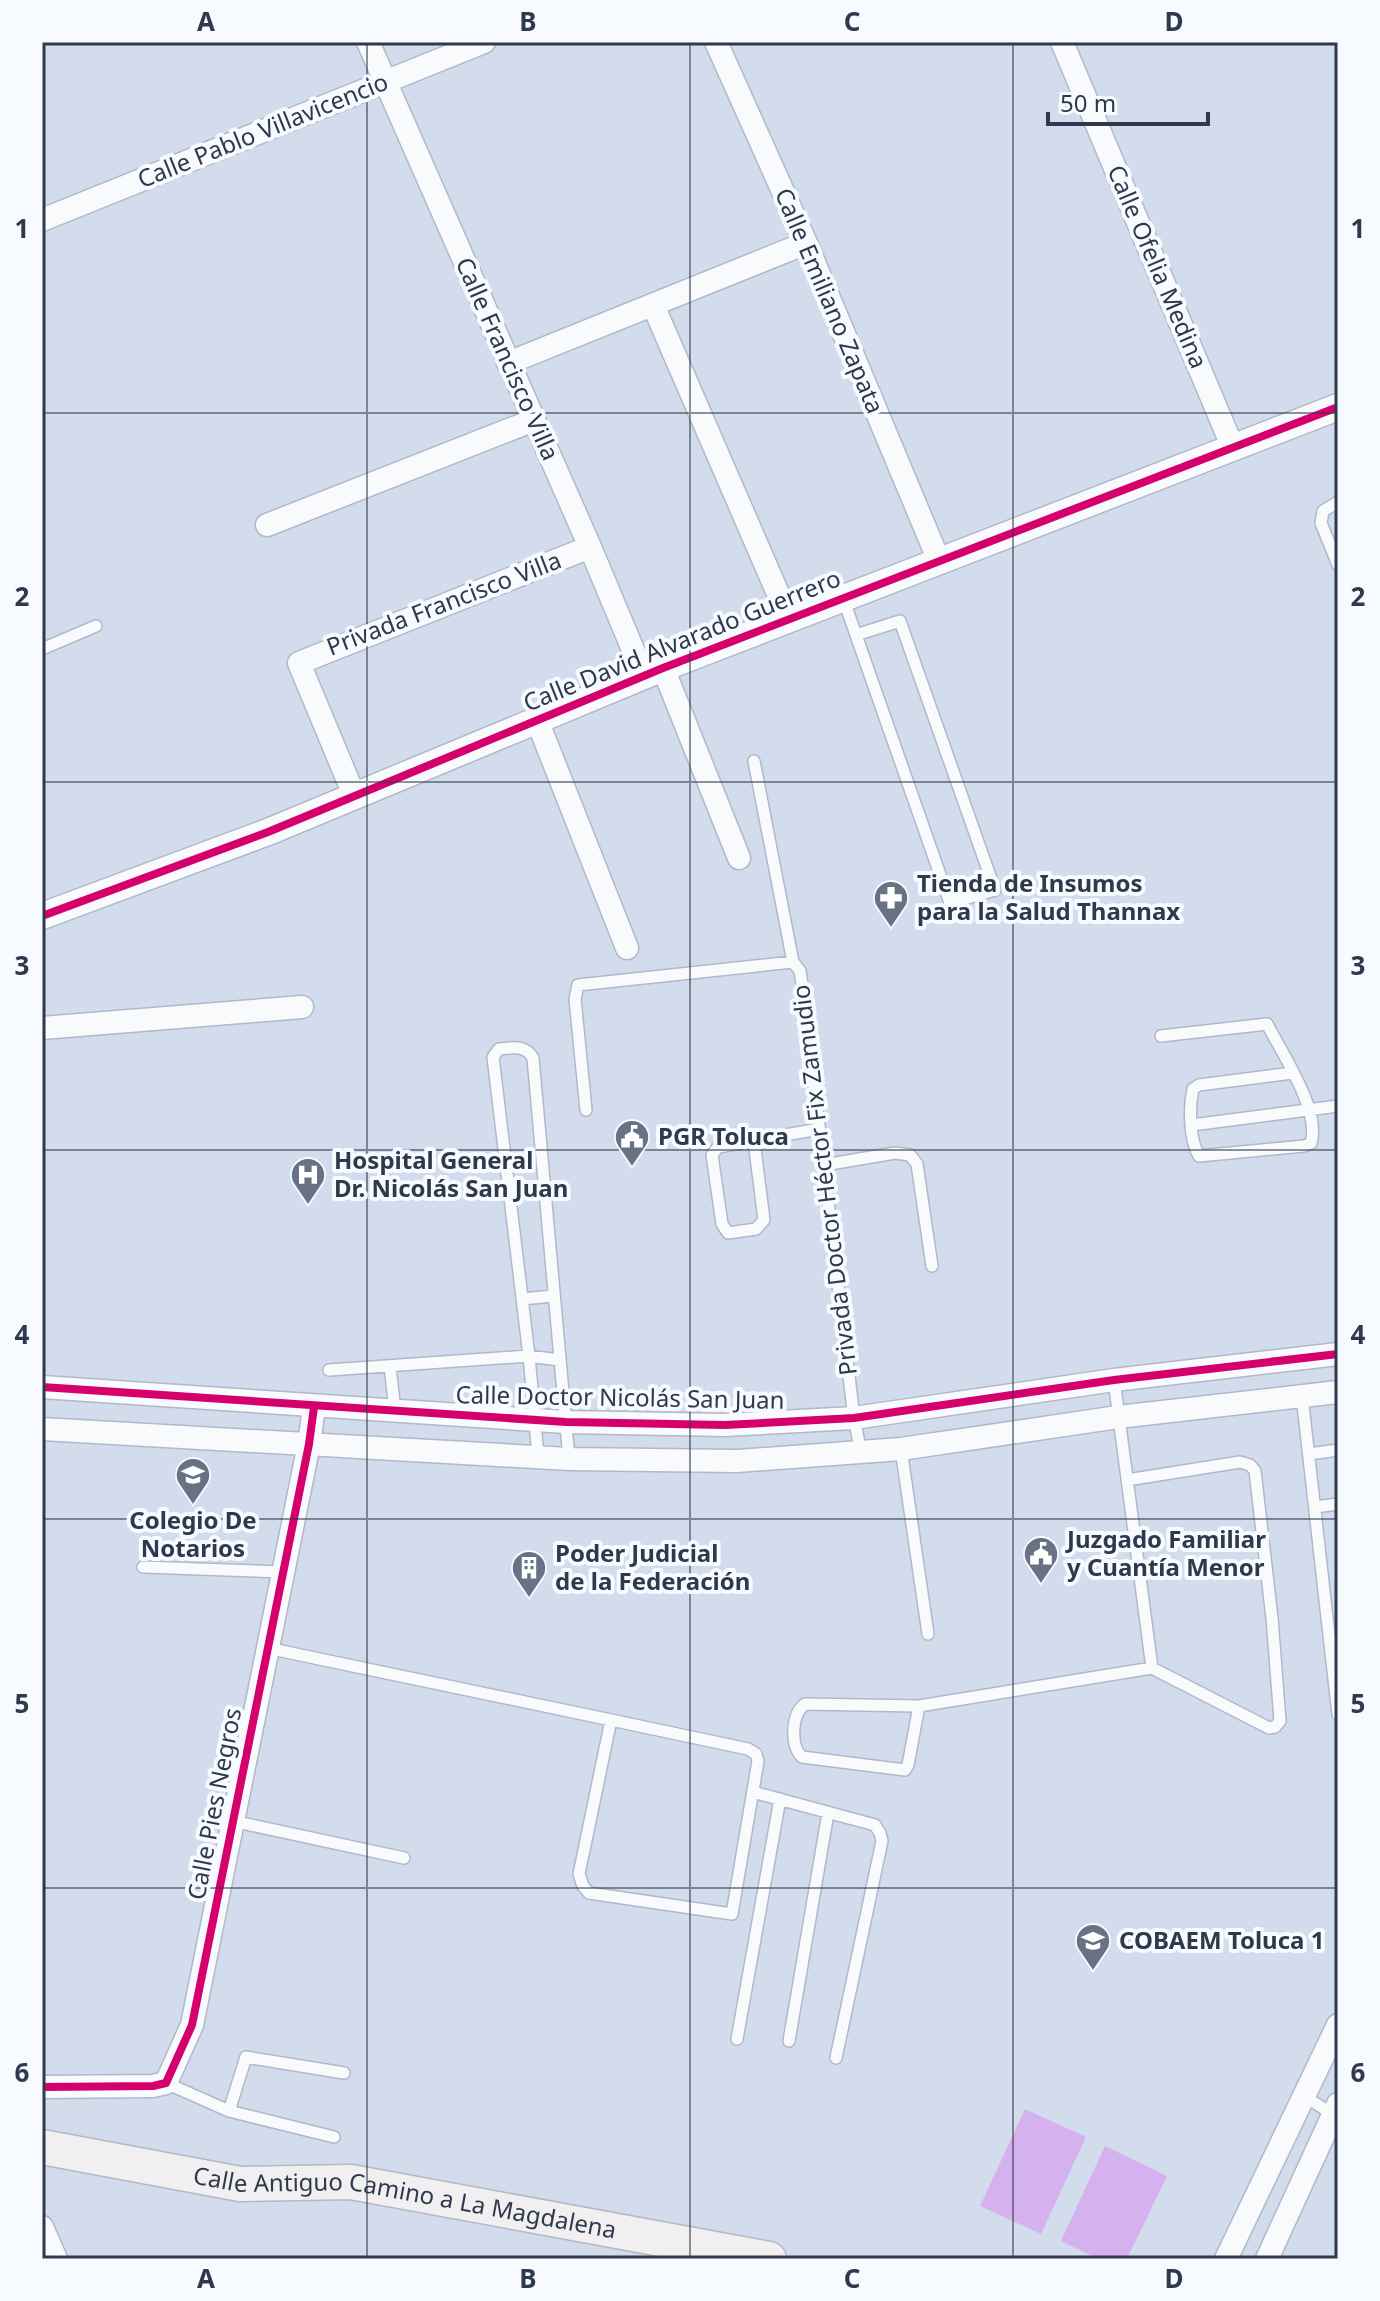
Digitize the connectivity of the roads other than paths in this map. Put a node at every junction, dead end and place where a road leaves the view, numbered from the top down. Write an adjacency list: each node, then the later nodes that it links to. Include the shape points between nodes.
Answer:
1 (368, 42): 5 (street, Calle Francisco Villa)
2 (484, 42): 5 (street, Calle Pablo Villavicencio)
3 (716, 42): 7 (street, Calle Emiliano Zapata)
4 (1062, 42): 12 (street, Calle Ofelia Medina)
5 (386, 82): 6 (street, Calle Pablo Villavicencio); 9 (street, Calle Francisco Villa)
6 (42, 220)
7 (806, 243): 8 (street); 16 (street, Calle Emiliano Zapata)
8 (653, 305): 9 (street); 19 (street)
9 (508, 363): 11 (street, Calle Francisco Villa)
10 (1338, 407): 12 (street, Calle David Alvarado Guerrero)
11 (534, 420): 14 (street); 15 (street, Calle Francisco Villa)
12 (1233, 448): 16 (street, Calle David Alvarado Guerrero)
13 (1338, 502): 17 (lane, via 1323,511 1321,523)
14 (267, 525)
15 (590, 547): 23 (street, Calle Francisco Villa); 26 (street, Privada Francisco Villa, via 299,663)
16 (939, 561): 18 (street, Calle David Alvarado Guerrero)
17 (1338, 565)
18 (843, 598): 19 (street, Calle David Alvarado Guerrero); 21 (lane)
19 (789, 619): 23 (street, Calle David Alvarado Guerrero)
20 (96, 626): 22 (lane)
21 (856, 635): 21 (lane, via 900,621 995,890 950,903)
22 (42, 649)
23 (654, 672): 24 (street, Calle David Alvarado Guerrero); 27 (street, Calle Francisco Villa)
24 (537, 720): 26 (street, Calle David Alvarado Guerrero); 29 (street)
25 (754, 761): 30 (lane)
26 (354, 795): 28 (street, Calle David Alvarado Guerrero)
27 (739, 858)
28 (42, 916)
29 (627, 948)
30 (793, 962): 36 (lane, Privada Doctor Héctor Fix Zamudio, via 578,985 575,1014); 39 (lane, Privada Doctor Héctor Fix Zamudio, via 800,971)
31 (302, 1007): 32 (street)
32 (42, 1028)
33 (1161, 1036): 34 (lane, via 1267,1024)
34 (1292, 1073): 37 (lane); 38 (lane, via 1199,1085 1191,1095)
35 (1338, 1106): 37 (lane)
36 (586, 1110)
37 (1310, 1110): 38 (lane); 38 (lane, via 1313,1136 1304,1146 1204,1157 1195,1151)
38 (1192, 1125)
39 (819, 1129): 40 (lane); 41 (lane, Privada Doctor Héctor Fix Zamudio)
40 (754, 1141): 40 (lane, via 718,1147 712,1155 722,1224 728,1233 756,1229 764,1220)
41 (824, 1165): 42 (lane, via 910,1155 917,1164); 57 (lane, Privada Doctor Héctor Fix Zamudio)
42 (932, 1266)
43 (553, 1296): 44 (lane); 44 (lane, via 533,1058 522,1047 499,1049 493,1057); 47 (lane)
44 (522, 1299): 46 (lane)
45 (1338, 1354): 50 (street, Calle Doctor Nicolás San Juan)
46 (529, 1356): 47 (lane); 48 (lane); 58 (lane)
47 (559, 1360): 59 (lane)
48 (390, 1366): 49 (lane); 55 (lane)
49 (329, 1370)
50 (1114, 1380): 56 (lane); 57 (street, Calle Doctor Nicolás San Juan)
51 (42, 1387): 54 (street, Calle Doctor Nicolás San Juan)
52 (1338, 1392): 53 (street)
53 (1302, 1396): 56 (street); 65 (lane)
54 (314, 1407): 55 (street, Calle Doctor Nicolás San Juan); 61 (street, Calle Pies Negros)
55 (395, 1412): 58 (street, Calle Doctor Nicolás San Juan)
56 (1118, 1417): 62 (street); 68 (lane)
57 (854, 1418): 59 (street, Calle Doctor Nicolás San Juan, via 725,1425); 64 (lane, Privada Doctor Héctor Fix Zamudio)
58 (537, 1420): 59 (street, Calle Doctor Nicolás San Juan); 66 (lane)
59 (566, 1422): 67 (lane)
60 (42, 1429): 61 (street)
61 (309, 1444): 66 (street); 72 (street, Calle Pies Negros)
62 (901, 1449): 64 (street); 73 (lane)
63 (1338, 1450): 65 (lane)
64 (861, 1453): 67 (street, via 737,1461)
65 (1309, 1454): 70 (lane)
66 (538, 1456): 67 (street)
67 (569, 1459)
68 (1127, 1480): 75 (lane); 75 (lane, via 1240,1462 1255,1471 1280,1721 1269,1728)
69 (1338, 1504): 70 (lane)
70 (1315, 1507): 76 (lane)
71 (143, 1567): 72 (lane)
72 (282, 1572): 74 (street, Calle Pies Negros)
73 (928, 1634)
74 (266, 1648): 79 (lane); 83 (street, Calle Pies Negros)
75 (1152, 1668): 77 (lane)
76 (1337, 1694): 78 (lane)
77 (919, 1706): 77 (lane, via 905,1770 797,1753 797,1714 805,1704)
78 (1338, 1715)
79 (611, 1720): 80 (lane, via 748,1749 758,1761); 80 (lane, via 579,1874 589,1893 732,1914)
80 (753, 1792): 81 (lane)
81 (780, 1799): 82 (lane); 86 (lane)
82 (828, 1813): 87 (lane); 88 (lane, via 875,1825 882,1841)
83 (232, 1821): 84 (lane); 90 (street, Calle Pies Negros, via 192,2025)
84 (404, 1858)
85 (1338, 2025): 92 (street)
86 (737, 2039)
87 (789, 2041)
88 (836, 2058)
89 (344, 2073): 93 (lane, via 246,2057)
90 (166, 2083): 91 (street); 93 (lane)
91 (42, 2087)
92 (1306, 2097): 94 (lane); 100 (street)
93 (229, 2111): 95 (lane)
94 (1336, 2112): 101 (street)
95 (334, 2137)
96 (42, 2147): 99 (main road, Calle Antiguo Camino a La Magdalena, via 240,2184 351,2182)
97 (42, 2227): 98 (street)
98 (56, 2259)
99 (769, 2259)
100 (1226, 2259)
101 (1267, 2259)

